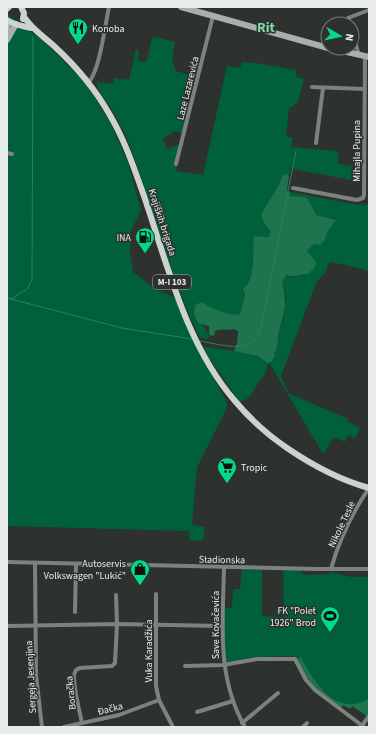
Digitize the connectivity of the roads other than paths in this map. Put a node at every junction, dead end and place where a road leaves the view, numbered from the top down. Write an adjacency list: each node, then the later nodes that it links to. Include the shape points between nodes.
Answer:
1 (9, 7): 4 (main road)
2 (109, 7): 16 (street, via 98,61)
3 (181, 7): 7 (street)
4 (7, 9)
5 (24, 10): 10 (main road, M-I 103, via 22,21); 11 (main road, Krajiških brigada / M-I 103)
6 (369, 10): 8 (street)
7 (213, 16): 14 (street); 23 (street, Laze Lazarevića)
8 (353, 16)
9 (7, 20): 10 (main road, M-I 103); 12 (street)
10 (17, 24): 11 (main road, Krajiških brigada / M-I 103); 13 (street)
11 (31, 28): 16 (main road, Krajiških brigada / M-I 103, via 54,46)
12 (7, 33)
13 (7, 40)
14 (320, 46)
15 (364, 56): 19 (street, Mihajla Pupina)
16 (89, 82): 25 (main road, Krajiških brigada / M-I 103, via 112,118 129,154 177,294 199,347 224,387 251,418 289,449 342,479)
17 (312, 87): 18 (street)
18 (323, 88): 19 (street); 20 (street)
19 (365, 89): 24 (street, Mihajla Pupina, via 363,198 350,199)
20 (316, 143)
21 (7, 153): 22 (street)
22 (12, 154)
23 (176, 164)
24 (293, 188)
25 (369, 488): 31 (street, Nikole Tesle, via 347,525)
26 (7, 562): 27 (street, Stadionska)
27 (35, 563): 28 (street, Stadionska); 38 (street, Sergeja Jesenjina)
28 (76, 564): 29 (street, Stadionska); 34 (street)
29 (224, 567): 31 (street, Stadionska); 39 (street, Save Kovačevića)
30 (369, 568): 31 (street, Stadionska)
31 (330, 569)
32 (116, 594): 35 (street)
33 (156, 594): 36 (street, Vuka Karadžića)
34 (75, 612)
35 (117, 624): 36 (street); 38 (street); 47 (street, Boračka, via 116,659 112,666 80,668 74,673)
36 (156, 625): 39 (street); 43 (street, Vuka Karadžića, via 156,686)
37 (7, 626): 38 (street)
38 (36, 626): 50 (street, Sergeja Jesenjina, via 36,675)
39 (222, 626): 40 (street, Save Kovačevića)
40 (223, 665): 41 (street); 44 (street, Save Kovačevića); 54 (street, via 257,659 296,660 306,680 315,690)
41 (185, 666)
42 (278, 693): 49 (street)
43 (159, 700): 47 (street, Đačka, via 119,715); 52 (street, Vuka Karadžića)
44 (233, 701): 45 (street); 49 (street, Save Kovačevića)
45 (197, 712)
46 (369, 716): 54 (street)
47 (82, 723): 51 (street, Đačka)
48 (307, 723): 53 (street)
49 (244, 725)
50 (42, 727)
51 (64, 727)
52 (173, 727)
53 (304, 727)
54 (362, 727)

